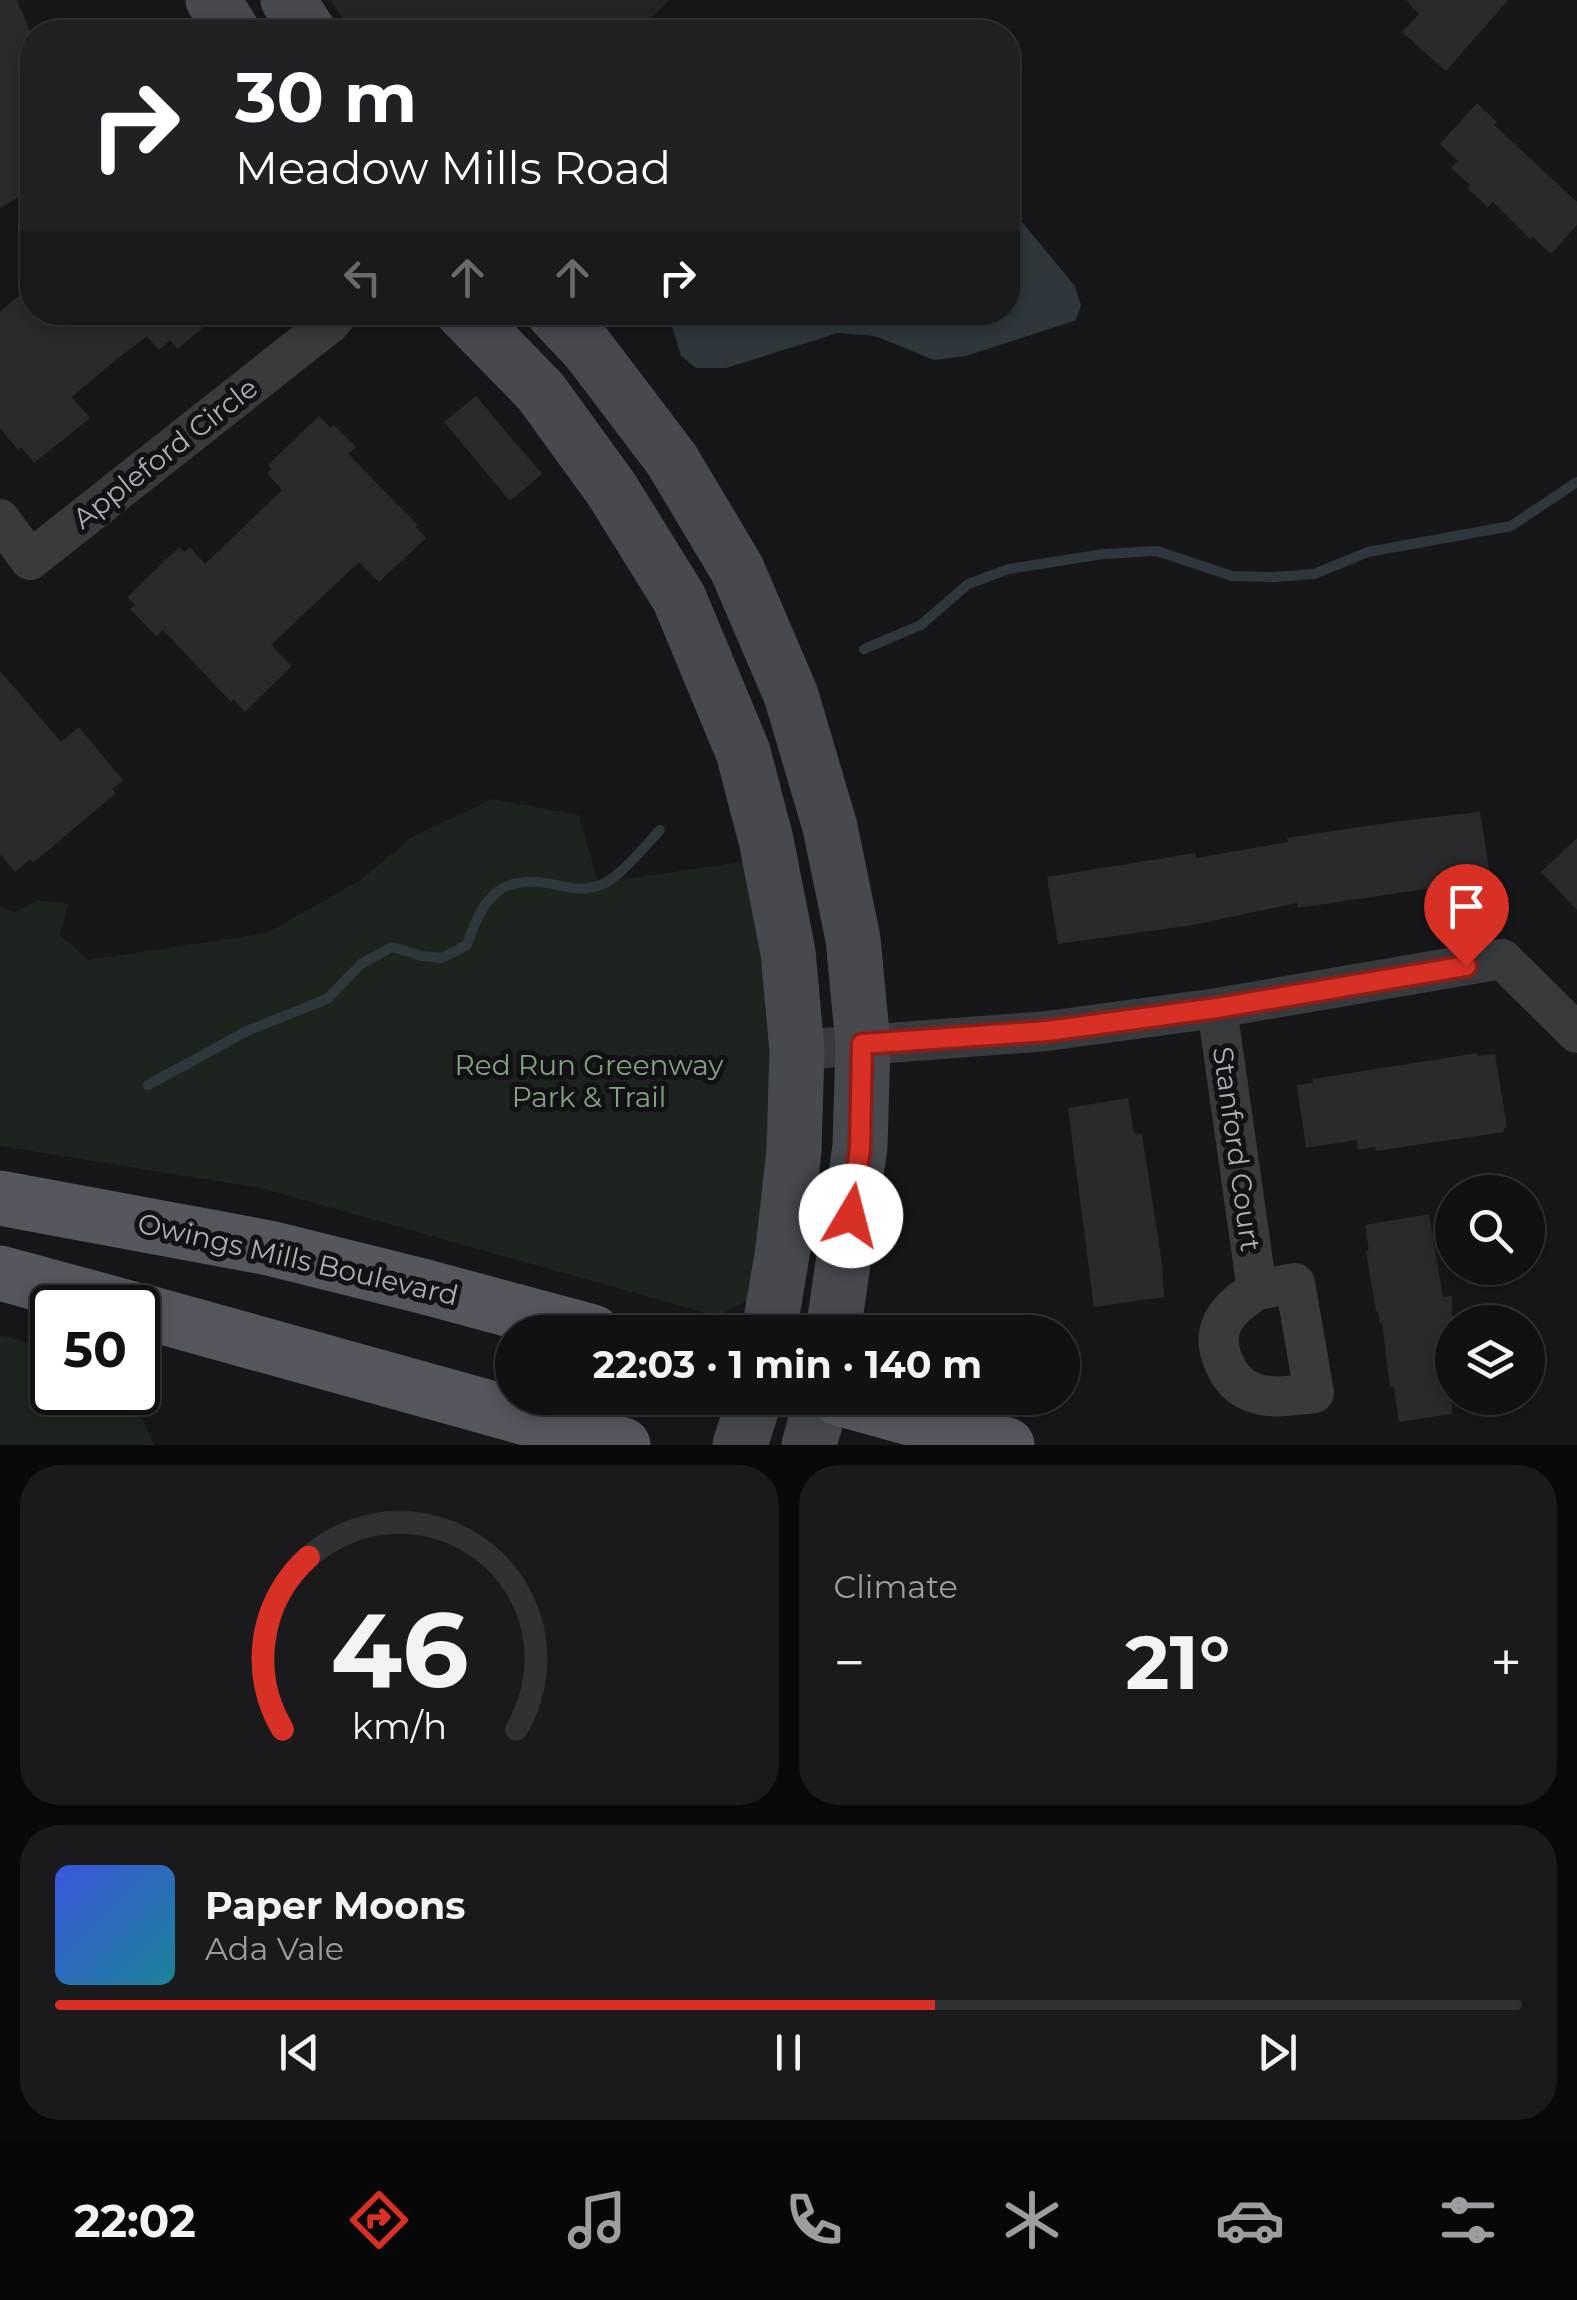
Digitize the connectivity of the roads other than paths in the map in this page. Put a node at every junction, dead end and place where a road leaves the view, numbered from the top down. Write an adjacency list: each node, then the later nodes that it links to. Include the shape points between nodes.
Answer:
1 (327, 325): 4 (street, Appleford Circle, via 30,560)
2 (476, 325): 8 (main road, via 541,392 679,598 747,767 788,952)
3 (565, 325): 7 (main road, via 672,460 737,569 791,695 830,827 853,940)
4 (0, 519)
5 (1217, 1008): 6 (street, via 1502,960); 7 (street, via 1047,1031); 12 (street, Stanford Court)
6 (1577, 1033)
7 (862, 1044): 8 (street); 15 (main road, via 860,1148)
8 (797, 1050): 14 (main road, via 794,1151)
9 (0, 1198): 13 (main road, Owings Mills Boulevard, via 268,1248)
10 (0, 1272): 11 (main road)
11 (47, 1285)
12 (1257, 1290)
13 (529, 1315)
14 (772, 1315)
15 (835, 1315)
16 (160, 1316): 20 (main road)
17 (750, 1415): 21 (main road)
18 (818, 1415): 22 (main road)
19 (899, 1415): 23 (main road)
20 (623, 1445)
21 (740, 1445)
22 (810, 1445)
23 (1007, 1445)

